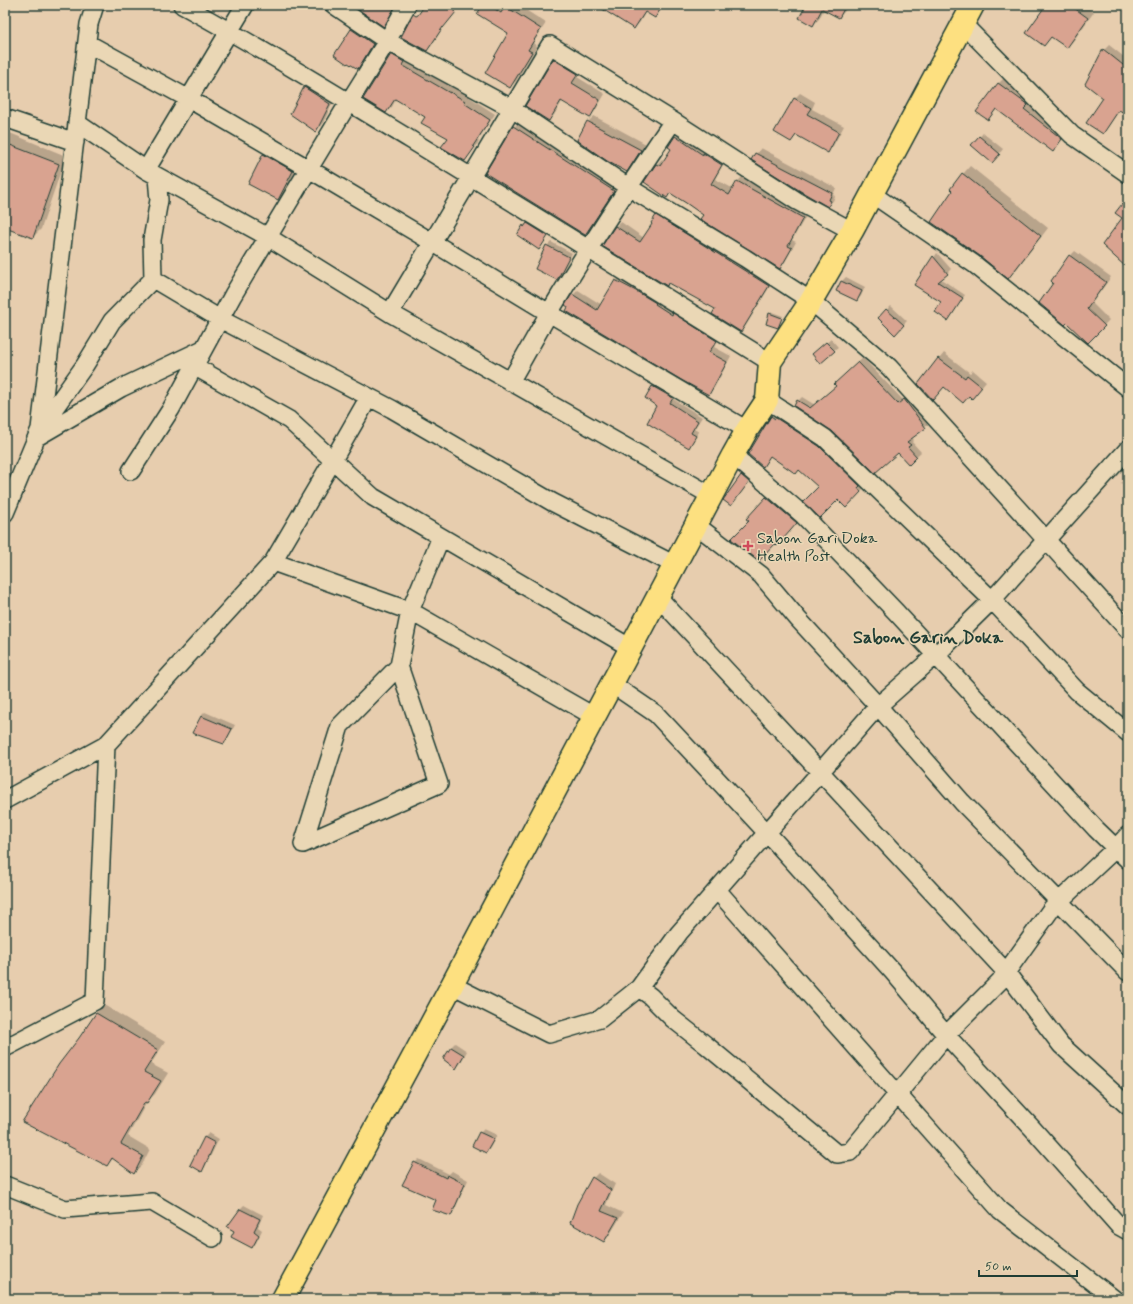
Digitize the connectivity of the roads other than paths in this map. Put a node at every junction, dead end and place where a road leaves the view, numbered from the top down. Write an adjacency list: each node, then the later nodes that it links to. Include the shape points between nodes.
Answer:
1 (95, 5): 10 (street)
2 (182, 5): 8 (street)
3 (245, 5): 8 (street)
4 (334, 5): 9 (street)
5 (407, 5): 9 (street)
6 (973, 5): 7 (highway)
7 (963, 24): 20 (street, via 1072,135); 23 (highway)
8 (230, 31): 11 (street); 12 (street)
9 (387, 41): 12 (street); 13 (street)
10 (87, 43): 11 (street); 16 (street)
11 (189, 99): 18 (street); 19 (street)
12 (349, 102): 18 (street); 21 (street)
13 (511, 108): 15 (street, via 550,45); 21 (street); 22 (street)
14 (5, 118): 17 (street)
15 (673, 121): 22 (street); 24 (street, via 797,201)
16 (77, 123): 17 (street); 19 (street)
17 (75, 142): 41 (street)
18 (309, 168): 25 (street); 26 (street)
19 (152, 173): 25 (street); 28 (street, via 159,200 152,240)
20 (1128, 174)
21 (471, 176): 26 (street); 27 (street)
22 (628, 187): 27 (street); 29 (street)
23 (872, 194): 24 (highway); 37 (street, via 974,264)
24 (852, 231): 29 (highway)
25 (268, 236): 31 (street); 32 (street)
26 (432, 242): 30 (street); 31 (street)
27 (589, 249): 30 (street); 34 (street)
28 (153, 279): 32 (street); 41 (street, via 112,321)
29 (811, 301): 34 (highway); 50 (street, via 889,367)
30 (549, 313): 36 (street); 40 (street)
31 (390, 314): 36 (street)
32 (220, 319): 33 (street); 38 (street)
33 (203, 349): 35 (street); 41 (street, via 121,388)
34 (770, 362): 39 (highway)
35 (194, 366): 44 (street, via 289,420); 45 (street, via 171,409)
36 (510, 382): 46 (street)
37 (1128, 388)
38 (369, 397): 44 (street); 52 (street, via 552,502)
39 (767, 400): 40 (highway); 54 (street, via 825,438)
40 (747, 430): 43 (highway)
41 (38, 433): 47 (street)
42 (1128, 449): 50 (street)
43 (733, 455): 46 (highway); 58 (street, via 803,515)
44 (333, 460): 49 (street, via 373,497); 51 (street)
45 (132, 471)
46 (712, 496): 48 (highway)
47 (5, 513)
48 (696, 525): 52 (highway); 61 (street, via 761,575)
49 (442, 537): 55 (street); 57 (street)
50 (1045, 539): 54 (street); 56 (street)
51 (273, 562): 55 (street); 64 (street)
52 (675, 565): 53 (highway)
53 (658, 597): 57 (highway); 65 (street)
54 (992, 600): 58 (street); 63 (street, via 1077,691)
55 (410, 611): 59 (street); 62 (street)
56 (1128, 630)
57 (631, 648): 60 (highway)
58 (936, 655): 61 (street); 69 (street)
59 (399, 666): 59 (street, via 439,784 303,844 340,726)
60 (612, 684): 62 (highway); 67 (street, via 656,714)
61 (878, 706): 65 (street); 72 (street, via 962,802)
62 (595, 717): 75 (highway)
63 (1128, 733)
64 (106, 745): 66 (street); 78 (street, via 95,1001)
65 (821, 772): 67 (street); 73 (street)
66 (5, 800)
67 (767, 833): 71 (street); 77 (street, via 893,972)
68 (1128, 835): 69 (street)
69 (1116, 848): 70 (street); 72 (street)
70 (1128, 860)
71 (717, 890): 76 (street, via 679,933); 79 (street)
72 (1059, 901): 73 (street); 74 (street)
73 (1006, 972): 77 (street); 80 (street, via 1061,1045)
74 (1128, 972)
75 (452, 986): 76 (street, via 549,1034 600,1019); 84 (highway)
76 (639, 988): 79 (street, via 837,1154 850,1152)
77 (946, 1035): 79 (street); 82 (street, via 1119,1226)
78 (5, 1048)
79 (898, 1095): 85 (street, via 1000,1210)
80 (1128, 1106)
81 (5, 1185): 83 (street, via 65,1209 152,1202)
82 (1128, 1231)
83 (213, 1238)
84 (283, 1299)
85 (1114, 1299)

